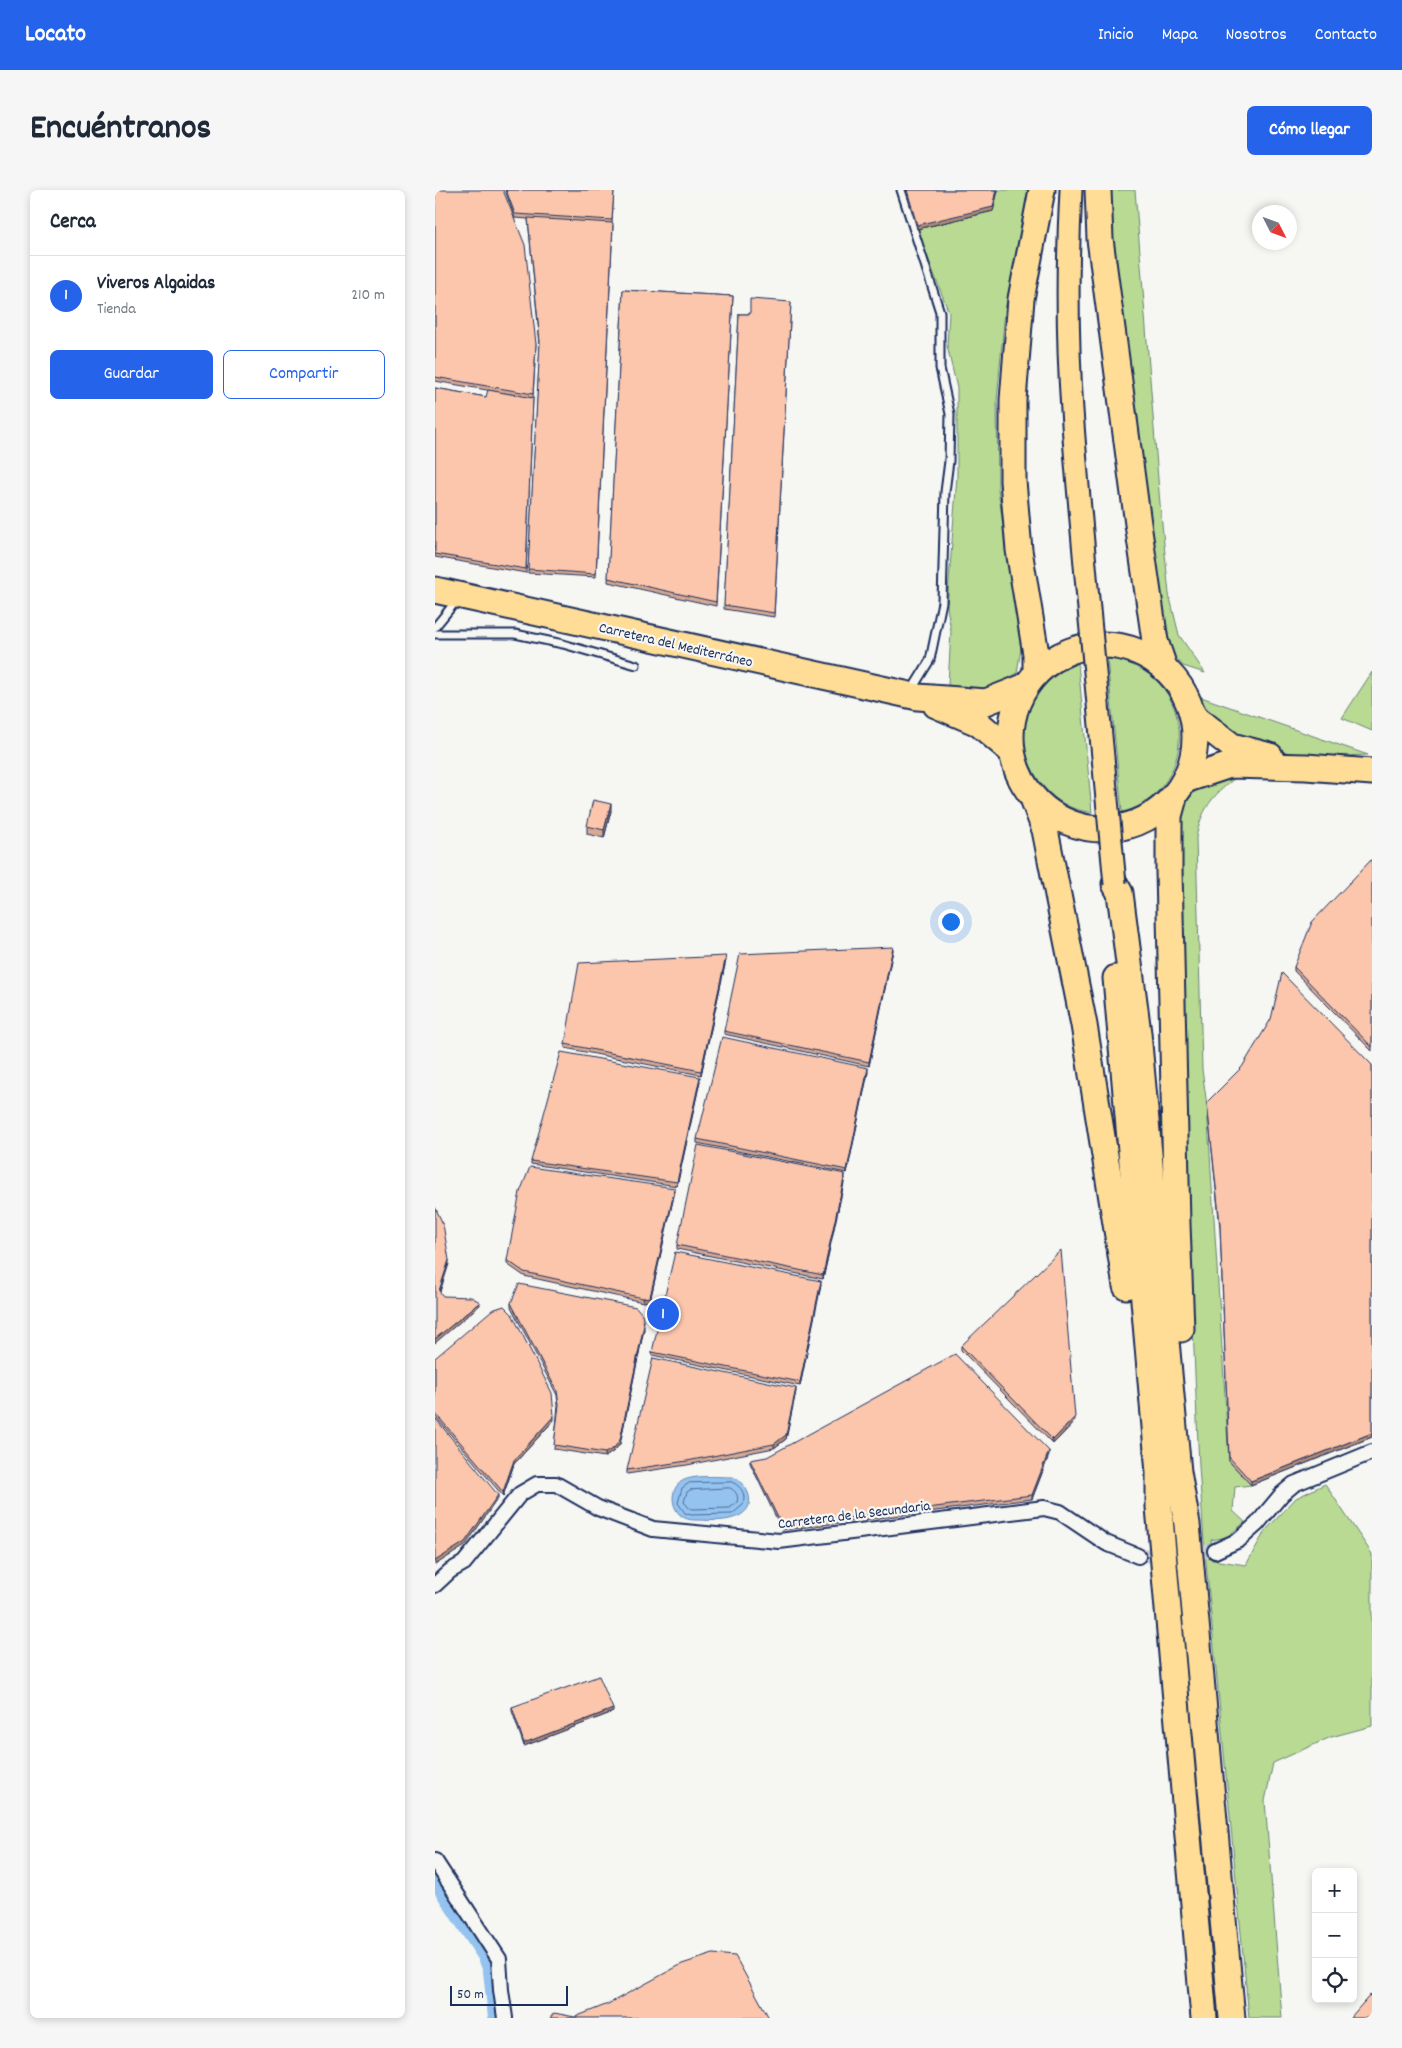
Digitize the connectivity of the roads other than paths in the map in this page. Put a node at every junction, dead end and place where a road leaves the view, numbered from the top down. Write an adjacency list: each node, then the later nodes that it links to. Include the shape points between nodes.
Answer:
1 (901, 190): 12 (lane, via 940,312 940,368 950,414 942,602 930,660)
2 (1042, 190): 11 (highway, via 1021,299 1013,400 1014,491 1019,550 1036,654)
3 (1071, 190): 19 (main road, bridge, via 1068,257 1072,410)
4 (1098, 190): 10 (highway, via 1100,240 1138,524 1155,641)
5 (435, 590): 6 (highway, Carretera del Mediterráneo)
6 (460, 596): 7 (lane); 12 (highway, Carretera del Mediterráneo)
7 (435, 627)
8 (435, 634): 9 (lane, via 515,634)
9 (636, 665)
10 (1165, 667): 11 (highway, Carretera del Mediterráneo, via 1141,652 1113,644 1085,645 1058,655); 13 (highway, via 1183,689)
11 (1030, 680): 12 (highway, Carretera del Mediterráneo, via 986,702); 14 (highway, via 1015,708 1010,729)
12 (913, 696): 14 (highway, Carretera del Mediterráneo, via 977,723)
13 (1193, 716): 15 (highway, via 1232,746); 17 (highway, via 1196,737 1193,759)
14 (1011, 751): 18 (highway, via 1018,777)
15 (1306, 766): 16 (highway); 17 (highway, via 1230,765)
16 (1372, 772)
17 (1180, 787): 18 (highway, via 1156,813 1132,825 1105,830 1078,827 1053,816); 22 (highway, via 1169,816 1169,870)
18 (1033, 798): 21 (highway, via 1045,830 1084,1025 1115,1209 1150,1476)
19 (1115, 884): 21 (highway, via 1111,894 1118,1019 1159,1473); 22 (highway, via 1120,893 1139,1033 1178,1472)
20 (1372, 1452): 23 (street, via 1293,1484 1239,1540)
21 (1159, 1507): 28 (highway)
22 (1187, 1524): 29 (highway)
23 (1215, 1551)
24 (1138, 1556): 25 (street, Carretera de la Secundaria, via 1106,1543 1060,1512 1044,1508 779,1541 653,1529 598,1508 556,1484 537,1484 520,1494 463,1563 450,1570)
25 (435, 1585)
26 (435, 1861): 27 (street, via 499,1959)
27 (505, 2018)
28 (1203, 2018)
29 (1232, 2018)

